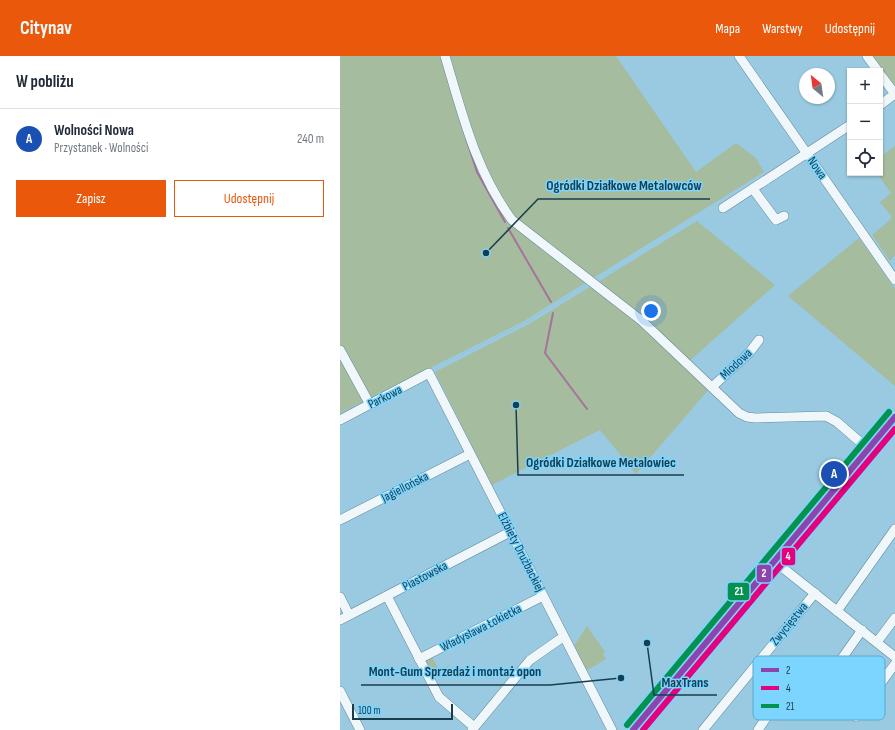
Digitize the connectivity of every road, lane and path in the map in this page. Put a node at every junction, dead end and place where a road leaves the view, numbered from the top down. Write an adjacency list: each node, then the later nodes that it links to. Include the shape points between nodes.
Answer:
1 (445, 56): 16 (street, via 480,166 512,220 642,321)
2 (739, 56): 8 (street, Nowa)
3 (868, 56): 4 (street)
4 (876, 68)
5 (883, 78): 6 (street, via 895,94)
6 (883, 103)
7 (847, 127): 8 (street)
8 (807, 154): 9 (street); 12 (street, Nowa)
9 (752, 189): 10 (street); 11 (street, via 776,220)
10 (723, 208)
11 (784, 216)
12 (895, 280)
13 (759, 340): 16 (street, Miodowa, via 749,353)
14 (340, 350): 17 (street)
15 (429, 374): 19 (street, Parkowa); 21 (street, Elżbiety Drużbackiej)
16 (712, 387): 20 (street, via 733,409 746,417 826,416 838,422)
17 (368, 400)
18 (895, 417): 20 (main road)
19 (340, 420)
20 (868, 449): 25 (main road)
21 (470, 454): 22 (street, Jagiellońska); 24 (street, Elżbiety Drużbackiej)
22 (340, 520)
23 (895, 529): 30 (street)
24 (510, 532): 27 (street, Piastowska); 28 (street, Elżbiety Drużbackiej)
25 (774, 561): 26 (street); 49 (main road)
26 (815, 593): 30 (street); 37 (street, Zwycięstwa)
27 (386, 596): 31 (street, Piastowska); 40 (street)
28 (543, 596): 35 (street, Elżbiety Drużbackiej); 40 (street, Władysława Łokietka)
29 (340, 597): 31 (street)
30 (838, 611): 34 (street)
31 (350, 615): 33 (street, Piastowska)
32 (895, 618): 36 (street)
33 (340, 620)
34 (862, 630): 36 (street); 38 (street)
35 (563, 637): 46 (street, via 530,660); 48 (street, Elżbiety Drużbackiej)
36 (877, 642): 39 (street)
37 (763, 656)
38 (844, 656)
39 (895, 657)
40 (419, 659): 46 (street, via 440,697)
41 (895, 664): 43 (street)
42 (753, 669): 50 (street, Zwycięstwa)
43 (885, 678)
44 (341, 696): 47 (street)
45 (765, 720): 51 (street)
46 (473, 729)
47 (360, 730)
48 (612, 730)
49 (633, 730)
50 (703, 730)
51 (758, 730)

